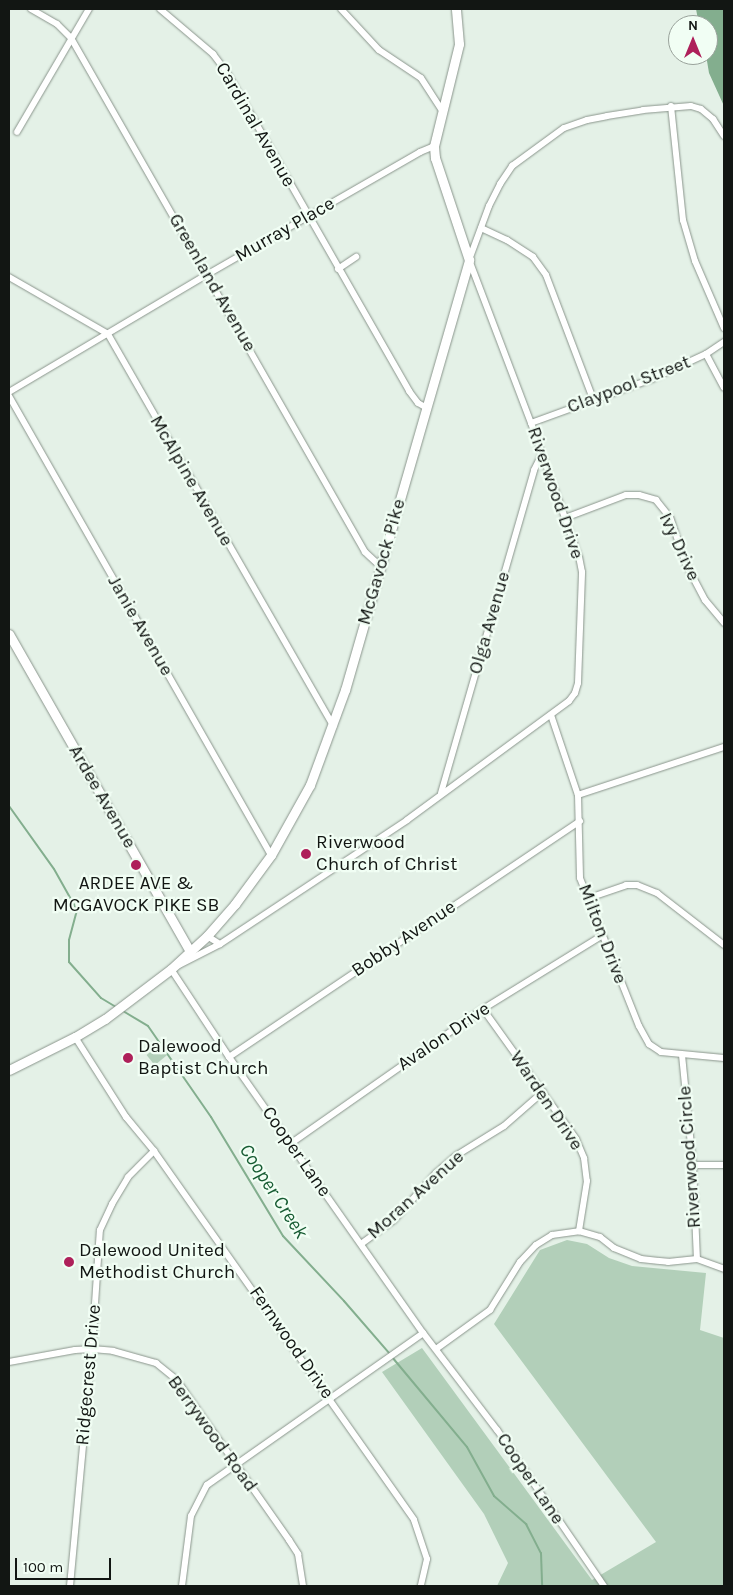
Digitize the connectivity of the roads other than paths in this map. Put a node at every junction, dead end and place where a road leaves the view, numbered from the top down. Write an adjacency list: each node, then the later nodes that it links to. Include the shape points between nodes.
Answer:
1 (32, 9): 6 (street, Greenland Avenue, via 57,24)
2 (89, 9): 6 (street)
3 (160, 9): 12 (street, Cardinal Avenue, via 213,54 226,71)
4 (341, 9): 8 (street, via 379,50 420,78)
5 (456, 9): 8 (street, Riverwood Drive, via 459,44)
6 (71, 38): 9 (street); 17 (street, Greenland Avenue)
7 (671, 106): 10 (street, McGavock Pike, via 701,109 714,119); 13 (street, McGavock Pike, via 587,120 564,128 512,166 500,184); 19 (street, via 683,220)
8 (442, 109): 11 (street, Riverwood Drive)
9 (17, 132)
10 (724, 136)
11 (434, 146): 12 (street, Murray Place); 15 (street, Riverwood Drive, via 435,158)
12 (309, 216): 16 (street, Cardinal Avenue); 17 (street, Murray Place)
13 (481, 228): 15 (street, McGavock Pike); 26 (street, via 533,257 546,274)
14 (356, 257): 16 (street)
15 (469, 260): 27 (street, McGavock Pike); 28 (street, Riverwood Drive)
16 (338, 269): 27 (street, Cardinal Avenue, via 409,391)
17 (208, 274): 20 (street, Murray Place); 31 (street, Greenland Avenue, via 365,552)
18 (9, 277): 20 (street)
19 (724, 328)
20 (108, 334): 24 (street, Murray Place); 35 (street, McAlpine Avenue)
21 (724, 342): 22 (street, Claypool Street)
22 (706, 354): 23 (street); 26 (street, Claypool Street)
23 (724, 388)
24 (9, 392)
25 (9, 396): 40 (street, Janie Avenue)
26 (593, 399): 28 (street, Claypool Street)
27 (426, 408): 31 (street, McGavock Pike)
28 (532, 423): 29 (street, Riverwood Drive)
29 (542, 454): 30 (street, Riverwood Drive); 37 (street, Olga Avenue, via 534,470)
30 (565, 518): 32 (street, Ivy Drive, via 626,495 656,500 670,517 686,564 705,600); 34 (street, Riverwood Drive, via 582,572 578,683 570,701)
31 (381, 567): 35 (street, McGavock Pike)
32 (724, 623)
33 (9, 634): 46 (street, Ardee Avenue)
34 (551, 715): 37 (street, Riverwood Drive); 38 (street, Milton Drive)
35 (334, 726): 40 (street, McGavock Pike, via 310,785)
36 (724, 747): 38 (street)
37 (441, 793): 44 (street, Riverwood Drive, via 406,820)
38 (578, 795): 39 (street, Milton Drive)
39 (580, 821): 41 (street, Milton Drive, via 580,878); 52 (street, Bobby Avenue)
40 (271, 855): 42 (street, McGavock Pike)
41 (589, 898): 43 (street, Milton Drive); 45 (street, via 636,884 657,893)
42 (207, 936): 44 (street); 46 (street, McGavock Pike)
43 (601, 936): 49 (street, Avalon Drive); 51 (street, Milton Drive, via 638,1026 649,1044 661,1052)
44 (220, 944): 47 (street, Riverwood Drive)
45 (724, 945)
46 (190, 950): 47 (street, Ardee Avenue); 48 (street, McGavock Pike)
47 (199, 956): 48 (street, Riverwood Drive)
48 (171, 969): 50 (street, McGavock Pike, via 113,1013); 52 (street, Cooper Lane)
49 (483, 1009): 55 (street, Warden Drive); 56 (street, Avalon Drive)
50 (74, 1037): 54 (street, McGavock Pike); 57 (street, Fernwood Drive, via 126,1117)
51 (682, 1054): 53 (street, Milton Drive); 58 (street, Riverwood Circle)
52 (229, 1057): 56 (street, Cooper Lane)
53 (724, 1058)
54 (9, 1070)
55 (543, 1092): 60 (street, Warden Drive, via 576,1139 584,1158 587,1181); 61 (street, Moran Avenue, via 504,1126 457,1155 436,1173 394,1220)
56 (290, 1144): 61 (street, Cooper Lane)
57 (154, 1151): 65 (street, Ridgecrest Drive, via 128,1177 100,1230); 68 (street, Fernwood Drive)
58 (694, 1165): 59 (street); 62 (street, Riverwood Circle)
59 (724, 1165)
60 (579, 1231): 62 (street, via 600,1237 614,1248 641,1259 668,1262); 66 (street, via 552,1234 536,1246 520,1262 490,1310)
61 (361, 1244): 64 (street, Cooper Lane)
62 (697, 1259): 63 (street)
63 (724, 1269)
64 (424, 1333): 66 (street, Cooper Lane); 68 (street)
65 (92, 1349): 67 (street, Berrywood Road); 69 (street, Berrywood Road, via 140,1357 156,1363 176,1379); 70 (street, Ridgecrest Drive)
66 (436, 1349): 74 (street, Cooper Lane)
67 (9, 1362)
68 (329, 1398): 69 (street); 73 (street, Fernwood Drive, via 414,1520 427,1559)
69 (235, 1465): 71 (street, via 207,1485 197,1502 191,1516); 72 (street, Berrywood Road, via 298,1554)
70 (70, 1586)
71 (182, 1586)
72 (303, 1586)
73 (421, 1586)
74 (604, 1586)

